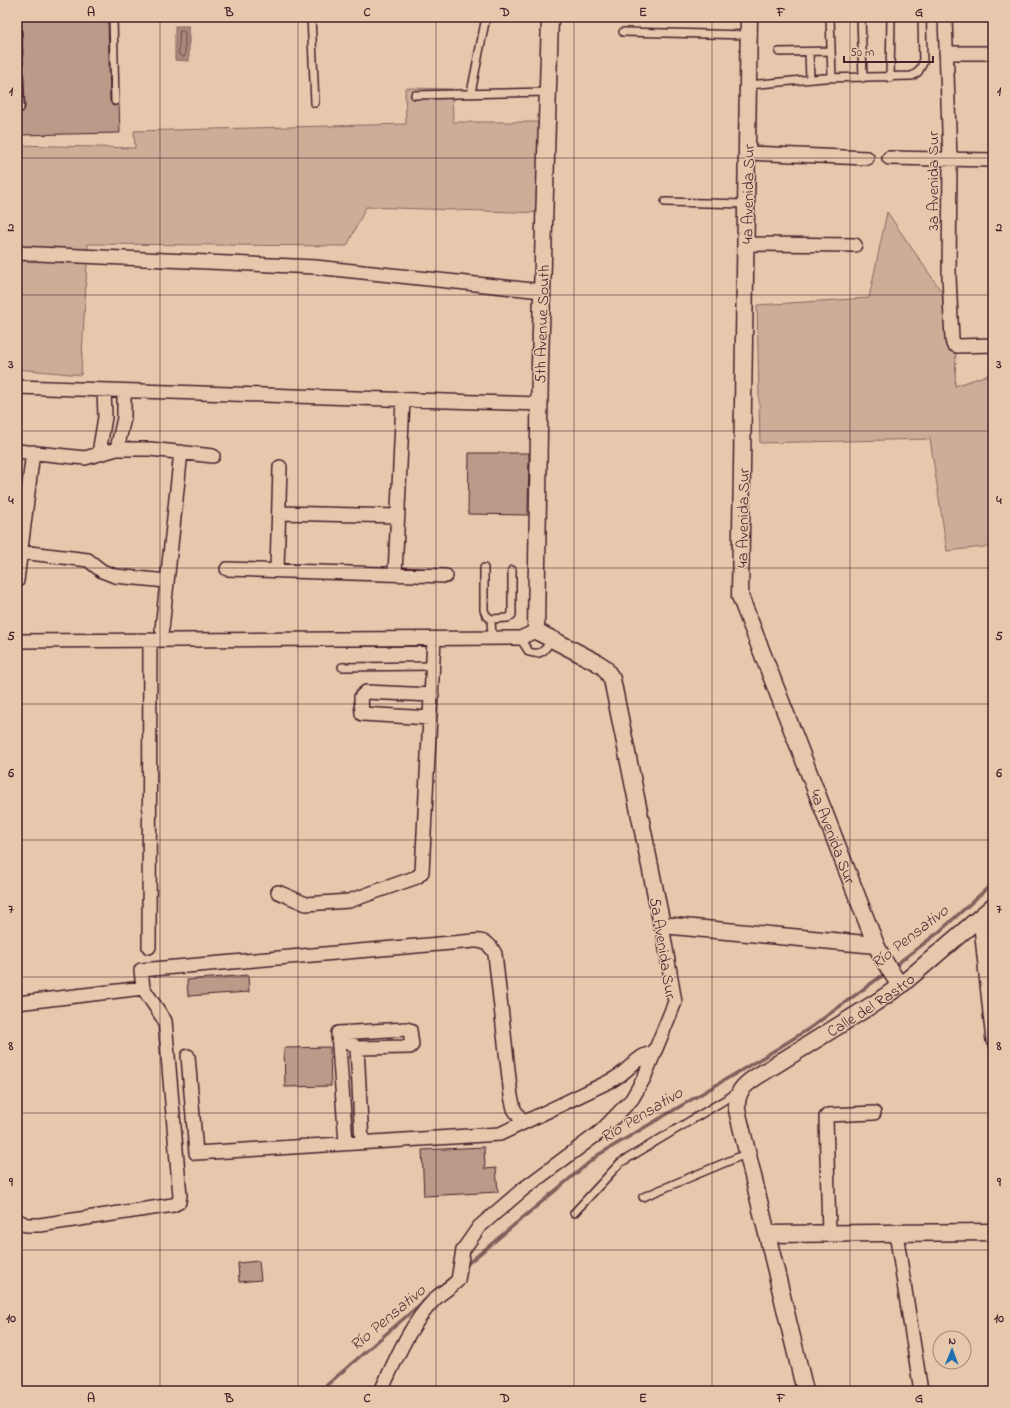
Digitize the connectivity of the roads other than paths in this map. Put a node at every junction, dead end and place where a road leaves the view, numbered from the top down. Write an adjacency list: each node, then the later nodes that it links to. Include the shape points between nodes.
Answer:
1 (113, 17): 27 (lane)
2 (311, 17): 28 (lane)
3 (486, 17): 25 (lane)
4 (550, 17): 24 (street, 5th Avenue South)
5 (749, 17): 13 (street, 4a Avenida Sur)
6 (830, 17): 14 (lane)
7 (861, 17): 20 (lane)
8 (891, 17): 21 (lane)
9 (922, 17): 21 (lane, via 923,63 912,76)
10 (945, 17): 17 (street, 3a Avenida Sur)
11 (17, 29): 29 (lane)
12 (623, 32): 13 (lane)
13 (749, 35): 23 (street, 4a Avenida Sur)
14 (831, 51): 16 (lane); 19 (lane)
15 (779, 52): 16 (lane)
16 (809, 52): 22 (lane)
17 (946, 53): 18 (street); 33 (street, 3a Avenida Sur)
18 (993, 53)
19 (832, 78): 20 (lane); 22 (lane)
20 (863, 78): 21 (lane)
21 (890, 78)
22 (810, 79): 23 (lane)
23 (749, 85): 30 (street, 4a Avenida Sur)
24 (548, 92): 25 (lane); 40 (street, 5th Avenue South)
25 (471, 93): 26 (lane)
26 (415, 95)
27 (114, 101)
28 (314, 103)
29 (20, 108)
30 (748, 153): 31 (street); 36 (street, 4a Avenida Sur)
31 (867, 158)
32 (889, 158): 33 (street)
33 (950, 159): 34 (street); 41 (street, 3a Avenida Sur, via 949,277 953,344)
34 (993, 160)
35 (665, 202): 36 (lane)
36 (746, 204): 37 (street, 4a Avenida Sur)
37 (746, 244): 38 (street); 82 (street, 4a Avenida Sur, via 740,596)
38 (855, 245)
39 (17, 253): 40 (street, via 315,267)
40 (542, 291): 46 (street, 5th Avenue South)
41 (993, 345)
42 (17, 387): 43 (street)
43 (104, 390): 44 (street); 51 (street, via 105,417)
44 (124, 391): 45 (street); 47 (street, via 124,418)
45 (403, 400): 46 (street); 55 (street)
46 (539, 404): 67 (street, 5th Avenue South)
47 (117, 449): 50 (street, via 150,448); 51 (street)
48 (17, 451): 49 (street)
49 (33, 452): 51 (street, via 85,458); 56 (street)
50 (181, 452): 52 (street); 64 (street)
51 (99, 453)
52 (213, 456)
53 (280, 468): 54 (street)
54 (279, 513): 55 (street); 59 (street)
55 (398, 516): 61 (street)
56 (21, 552): 63 (street); 64 (street, via 88,560 102,571 115,576)
57 (484, 568): 65 (lane, via 484,610)
58 (227, 569): 59 (street)
59 (277, 570): 61 (street)
60 (512, 570): 65 (lane, via 512,615 508,618)
61 (395, 574): 62 (street)
62 (446, 576)
63 (17, 581)
64 (167, 581): 66 (street)
65 (491, 619): 68 (lane)
66 (162, 629)
67 (536, 631): 69 (street); 71 (street, 5a Avenida Sur)
68 (492, 638): 69 (street); 70 (street)
69 (520, 638): 71 (lane, via 529,652 537,654 544,651)
70 (434, 639): 73 (street); 74 (street)
71 (552, 639): 81 (street, 5a Avenida Sur, via 604,667 612,679)
72 (17, 641): 73 (street)
73 (150, 641): 83 (street)
74 (433, 666): 75 (lane); 76 (street)
75 (342, 667)
76 (432, 695): 77 (street); 77 (street, via 366,692 361,697 362,714)
77 (430, 718): 78 (street, via 422,872 417,877 349,901 306,904)
78 (278, 892)
79 (993, 906): 80 (street, Calle del Rastro)
80 (980, 918): 84 (street, Calle del Rastro); 88 (street)
81 (662, 925): 82 (street); 90 (street, 5a Avenida Sur, via 675,1002)
82 (870, 941): 84 (street, 4a Avenida Sur)
83 (149, 947)
84 (898, 982): 92 (street, Calle del Rastro, via 875,1004 750,1081)
85 (143, 988): 86 (street); 94 (street, via 141,970 474,940 483,942 491,946 495,954 511,1096 514,1109); 100 (street, via 165,1021 180,1196 178,1202 173,1205 40,1226 26,1225)
86 (17, 1003)
87 (338, 1033): 89 (street); 89 (street, via 406,1029 411,1033 410,1047); 96 (street)
88 (993, 1041)
89 (357, 1048): 95 (street)
90 (655, 1053): 94 (street, via 642,1056 611,1081); 105 (street, 5a Avenida Sur, via 632,1099 612,1121 494,1213 479,1228 468,1242 461,1258 458,1280 434,1300 409,1332)
91 (188, 1056): 96 (street, via 196,1153)
92 (739, 1091): 97 (street, via 737,1110); 99 (lane, via 620,1163)
93 (874, 1113): 104 (street, via 826,1117)
94 (523, 1123): 95 (street, via 500,1134)
95 (362, 1142): 96 (street)
96 (346, 1143)
97 (748, 1152): 98 (lane); 103 (street)
98 (643, 1197)
99 (574, 1213)
100 (17, 1220)
101 (993, 1232): 102 (street)
102 (896, 1233): 104 (street); 107 (street)
103 (768, 1234): 104 (street); 106 (street)
104 (829, 1234)
105 (381, 1391)
106 (805, 1391)
107 (921, 1391)

